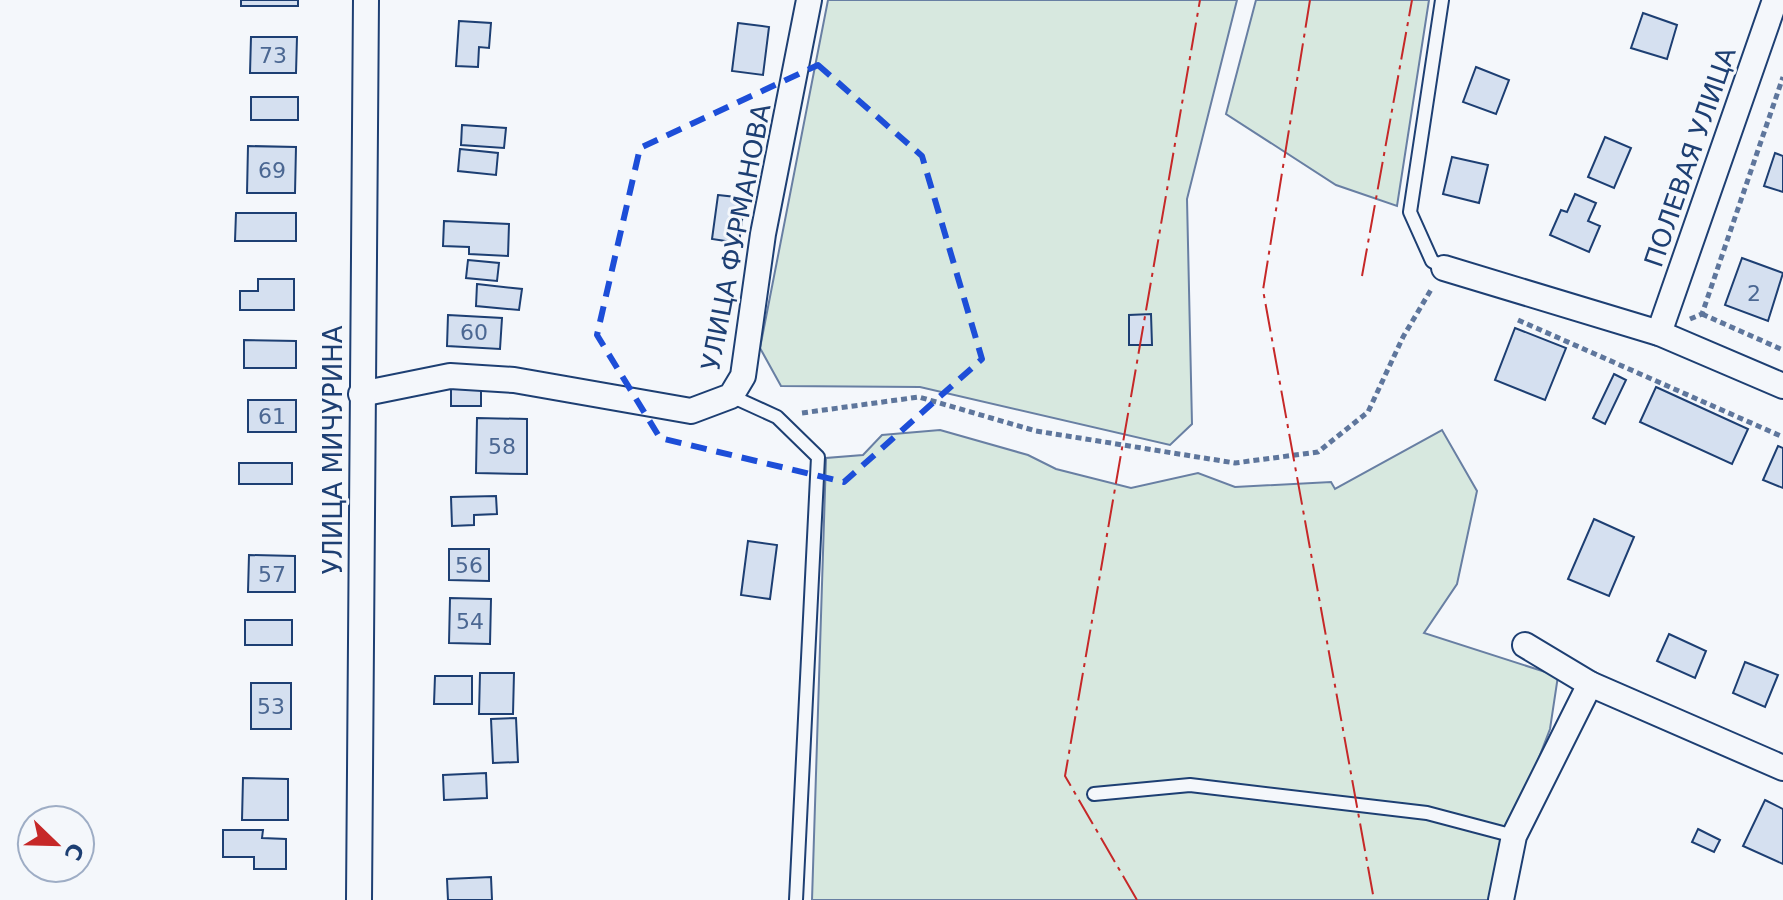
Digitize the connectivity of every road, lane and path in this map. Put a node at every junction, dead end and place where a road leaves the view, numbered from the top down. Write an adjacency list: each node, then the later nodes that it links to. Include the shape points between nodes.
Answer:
1 (366, 0): 11 (street, УЛИЦА МИЧУРИНА)
2 (809, 0): 12 (street, УЛИЦА ФУРМАНОВА, via 763,234 743,376)
3 (1442, 0): 6 (lane, via 1410,212 1432,261)
4 (1775, 0): 8 (street, ПОЛЕВАЯ УЛИЦА)
5 (1783, 77): 9 (path, via 1702,314)
6 (1444, 268): 8 (street); 13 (path, via 1403,337 1368,412 1318,452 1235,463 1036,431 919,397)
7 (1509, 316): 14 (path)
8 (1659, 333): 10 (street)
9 (1783, 350)
10 (1783, 386)
11 (361, 394): 12 (street, УЛИЦА ФУРМАНОВА, via 450,376 514,380 691,411); 20 (street, УЛИЦА МИЧУРИНА)
12 (731, 396): 13 (lane)
13 (777, 417): 21 (lane, via 818,457)
14 (1783, 437)
15 (1525, 645): 16 (street)
16 (1590, 684): 17 (street); 19 (street)
17 (1783, 768)
18 (1094, 794): 19 (lane, via 1190,785 1427,813)
19 (1514, 836): 22 (street)
20 (359, 900)
21 (796, 900)
22 (1501, 900)

